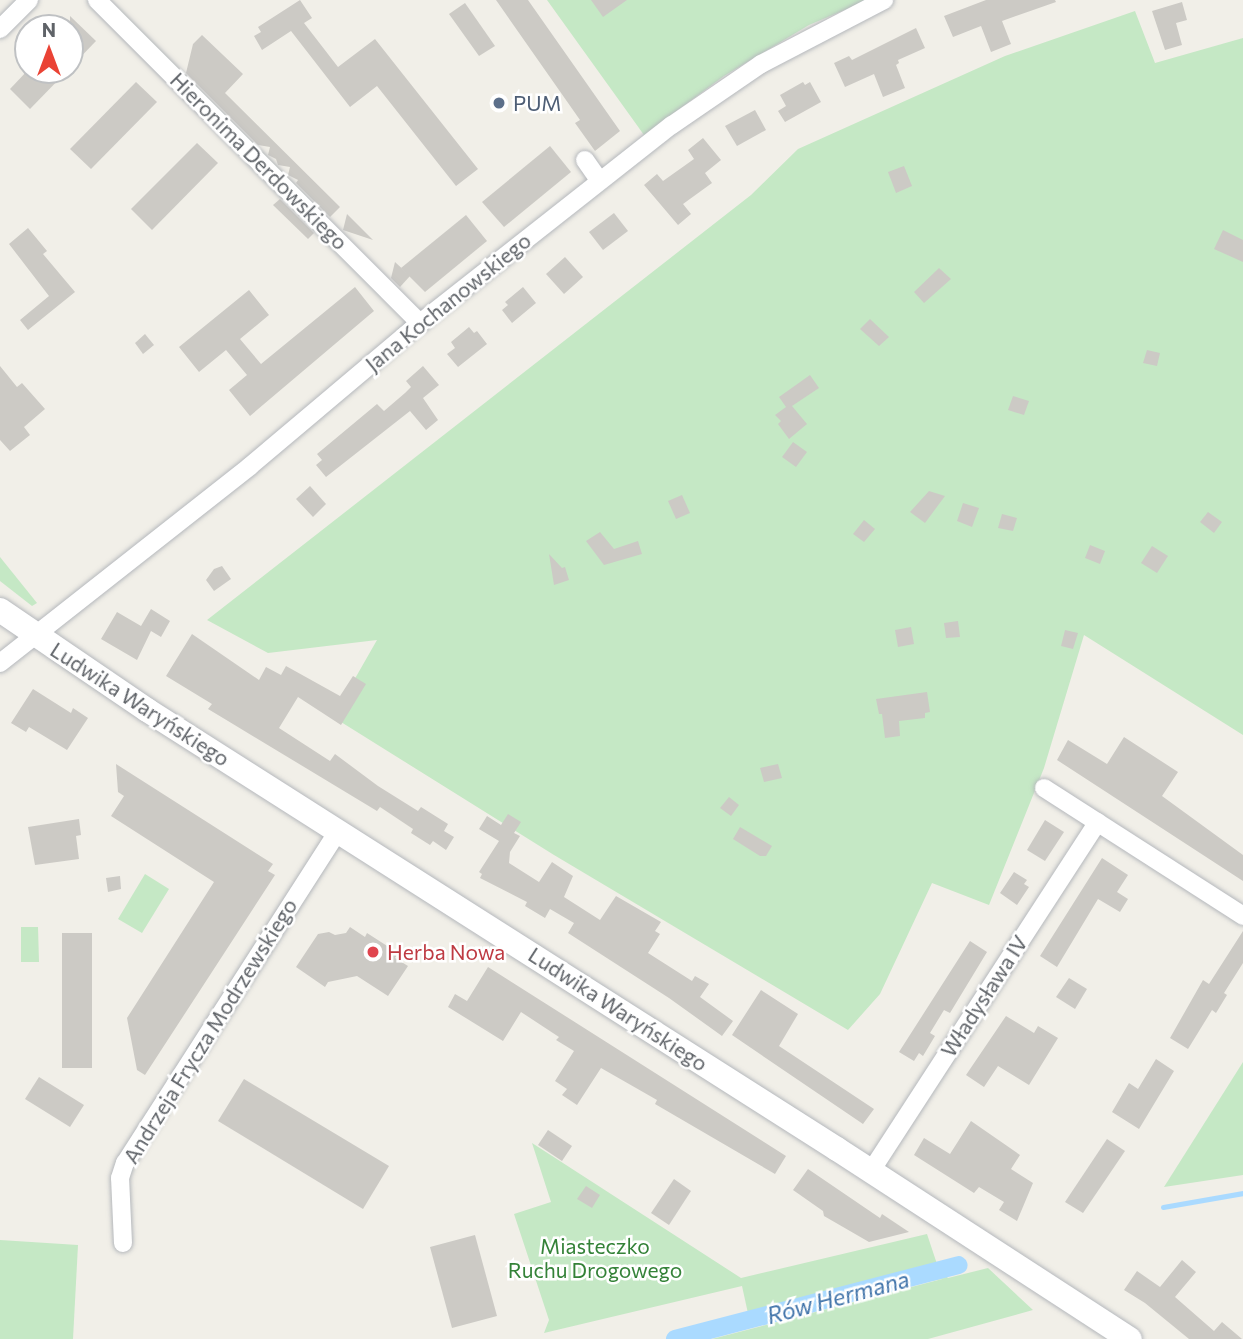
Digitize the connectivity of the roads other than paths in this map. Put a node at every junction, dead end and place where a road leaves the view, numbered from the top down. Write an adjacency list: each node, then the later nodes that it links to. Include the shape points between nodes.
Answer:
1 (29, 0): 4 (street)
2 (97, 0): 7 (street, Hieronima Derdowskiego)
3 (884, 0): 6 (street, Jana Kochanowskiego, via 761,64)
4 (0, 30)
5 (585, 160): 6 (street)
6 (599, 180): 7 (street, Jana Kochanowskiego)
7 (420, 323): 9 (street, Jana Kochanowskiego, via 250,466)
8 (0, 610): 9 (street, Ludwika Waryńskiego)
9 (33, 636): 10 (street, Jana Kochanowskiego); 13 (street, Ludwika Waryńskiego)
10 (0, 663)
11 (1044, 788): 12 (street)
12 (1098, 822): 14 (street); 15 (street, Władysława IV)
13 (338, 831): 15 (street, Ludwika Waryńskiego); 16 (street, Andrzeja Frycza Modrzewskiego, via 125,1163 120,1178)
14 (1243, 916)
15 (871, 1171): 17 (street, Ludwika Waryńskiego)
16 (123, 1243)
17 (1130, 1339)

